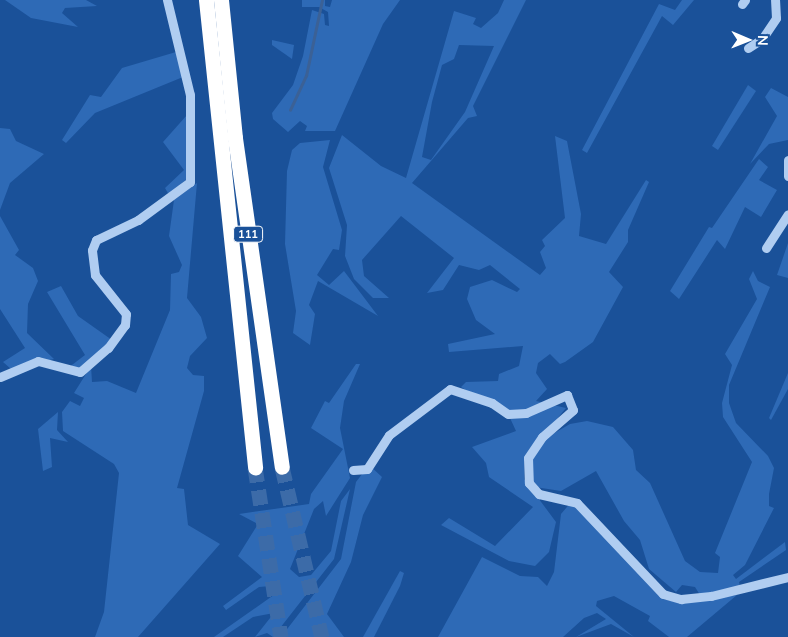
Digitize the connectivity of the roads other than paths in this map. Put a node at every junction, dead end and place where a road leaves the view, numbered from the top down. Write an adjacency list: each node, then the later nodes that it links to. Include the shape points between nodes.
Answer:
1 (167, 0): 10 (street, via 190,95 190,182 138,220 96,240 92,250 95,275 126,314 126,325 108,348 80,372 38,361)
2 (206, 0): 11 (highway, 111)
3 (221, 0): 12 (highway, 111, via 234,138)
4 (775, 0): 5 (street, via 776,18 762,40)
5 (748, 48)
6 (788, 160): 7 (street)
7 (788, 176)
8 (788, 214): 9 (street)
9 (766, 248)
10 (0, 377)
11 (255, 467)
12 (282, 467)
13 (353, 470): 14 (street, via 367,469 389,435 450,389 492,403 508,414 526,412 567,395 574,410 542,437 528,458 529,483 539,494 578,503 663,594 681,599 711,596)
14 (788, 577)

